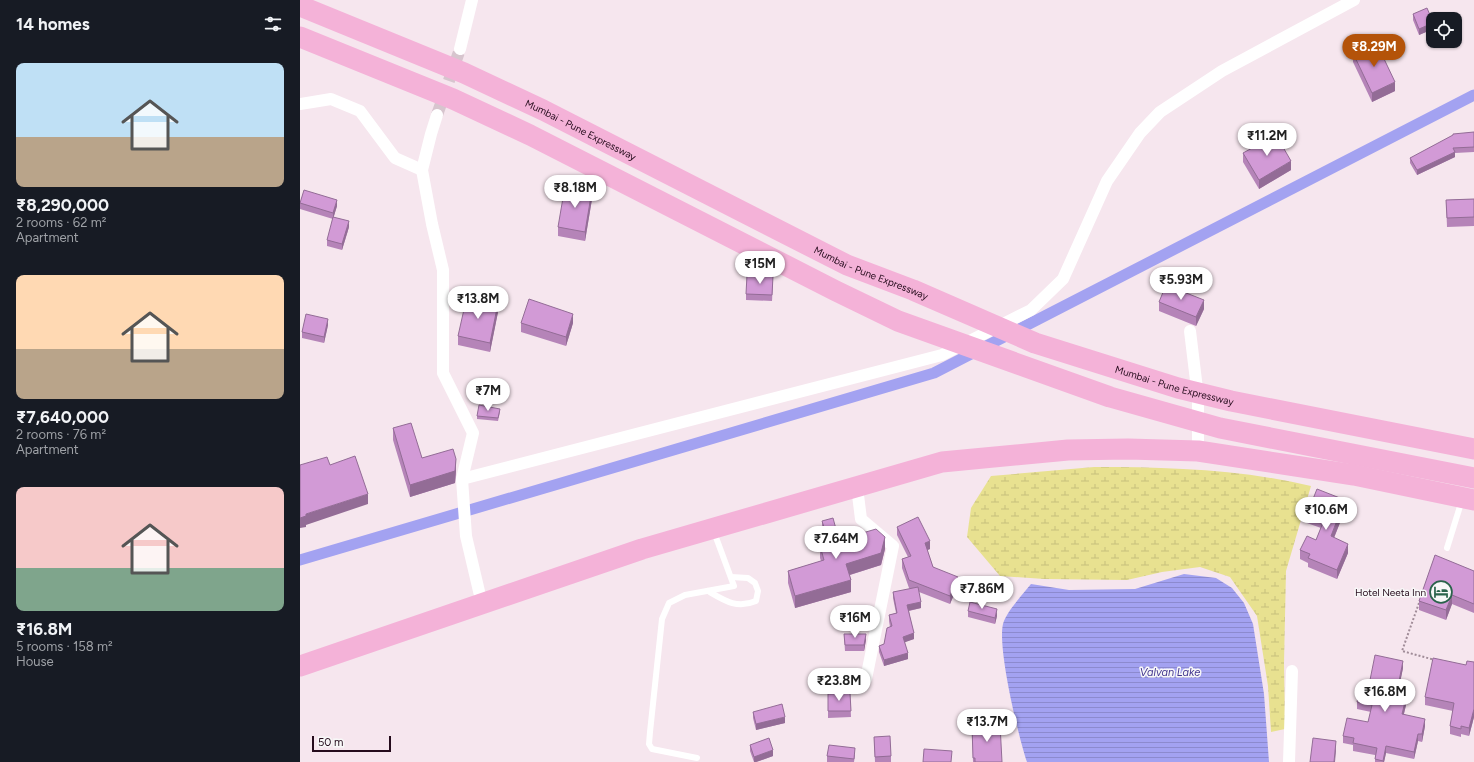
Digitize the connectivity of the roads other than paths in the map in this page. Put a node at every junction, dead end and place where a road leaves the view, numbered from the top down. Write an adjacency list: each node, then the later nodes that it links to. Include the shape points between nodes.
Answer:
1 (472, 0): 5 (street)
2 (1354, 0): 13 (street, via 1222,71 1160,112 1140,133 1107,181 1063,279 1031,310 942,356)
3 (300, 6): 10 (highway, Mumbai - Pune Expressway, via 428,58 543,110 847,265 913,290 1035,343 1178,388 1231,401)
4 (300, 37): 12 (highway, via 414,83 530,135 898,321 1110,397 1220,428)
5 (460, 49)
6 (300, 104): 8 (street, via 331,99 360,111 395,158)
7 (437, 115): 8 (street)
8 (422, 170): 13 (street, via 443,270 443,373 473,433)
9 (1190, 332): 11 (street, via 1198,397)
10 (1474, 449)
11 (1198, 451): 14 (highway, via 1128,448 1068,450 942,462); 15 (highway, via 1354,475)
12 (1474, 478)
13 (462, 479): 20 (street, via 466,536)
14 (857, 487): 16 (highway); 23 (street, via 861,519 894,546)
15 (1468, 498): 17 (lane)
16 (713, 529): 18 (lane); 20 (highway, via 642,549)
17 (1447, 548)
18 (731, 577): 19 (lane, via 734,586); 19 (lane, via 748,578 755,583 758,591 756,601 746,605 733,605)
19 (708, 591): 24 (lane, via 685,595 669,603 662,619 649,744 652,749)
20 (482, 604): 21 (highway)
21 (300, 666)
22 (1292, 671): 25 (street)
23 (866, 679)
24 (697, 758)
25 (1289, 762)

